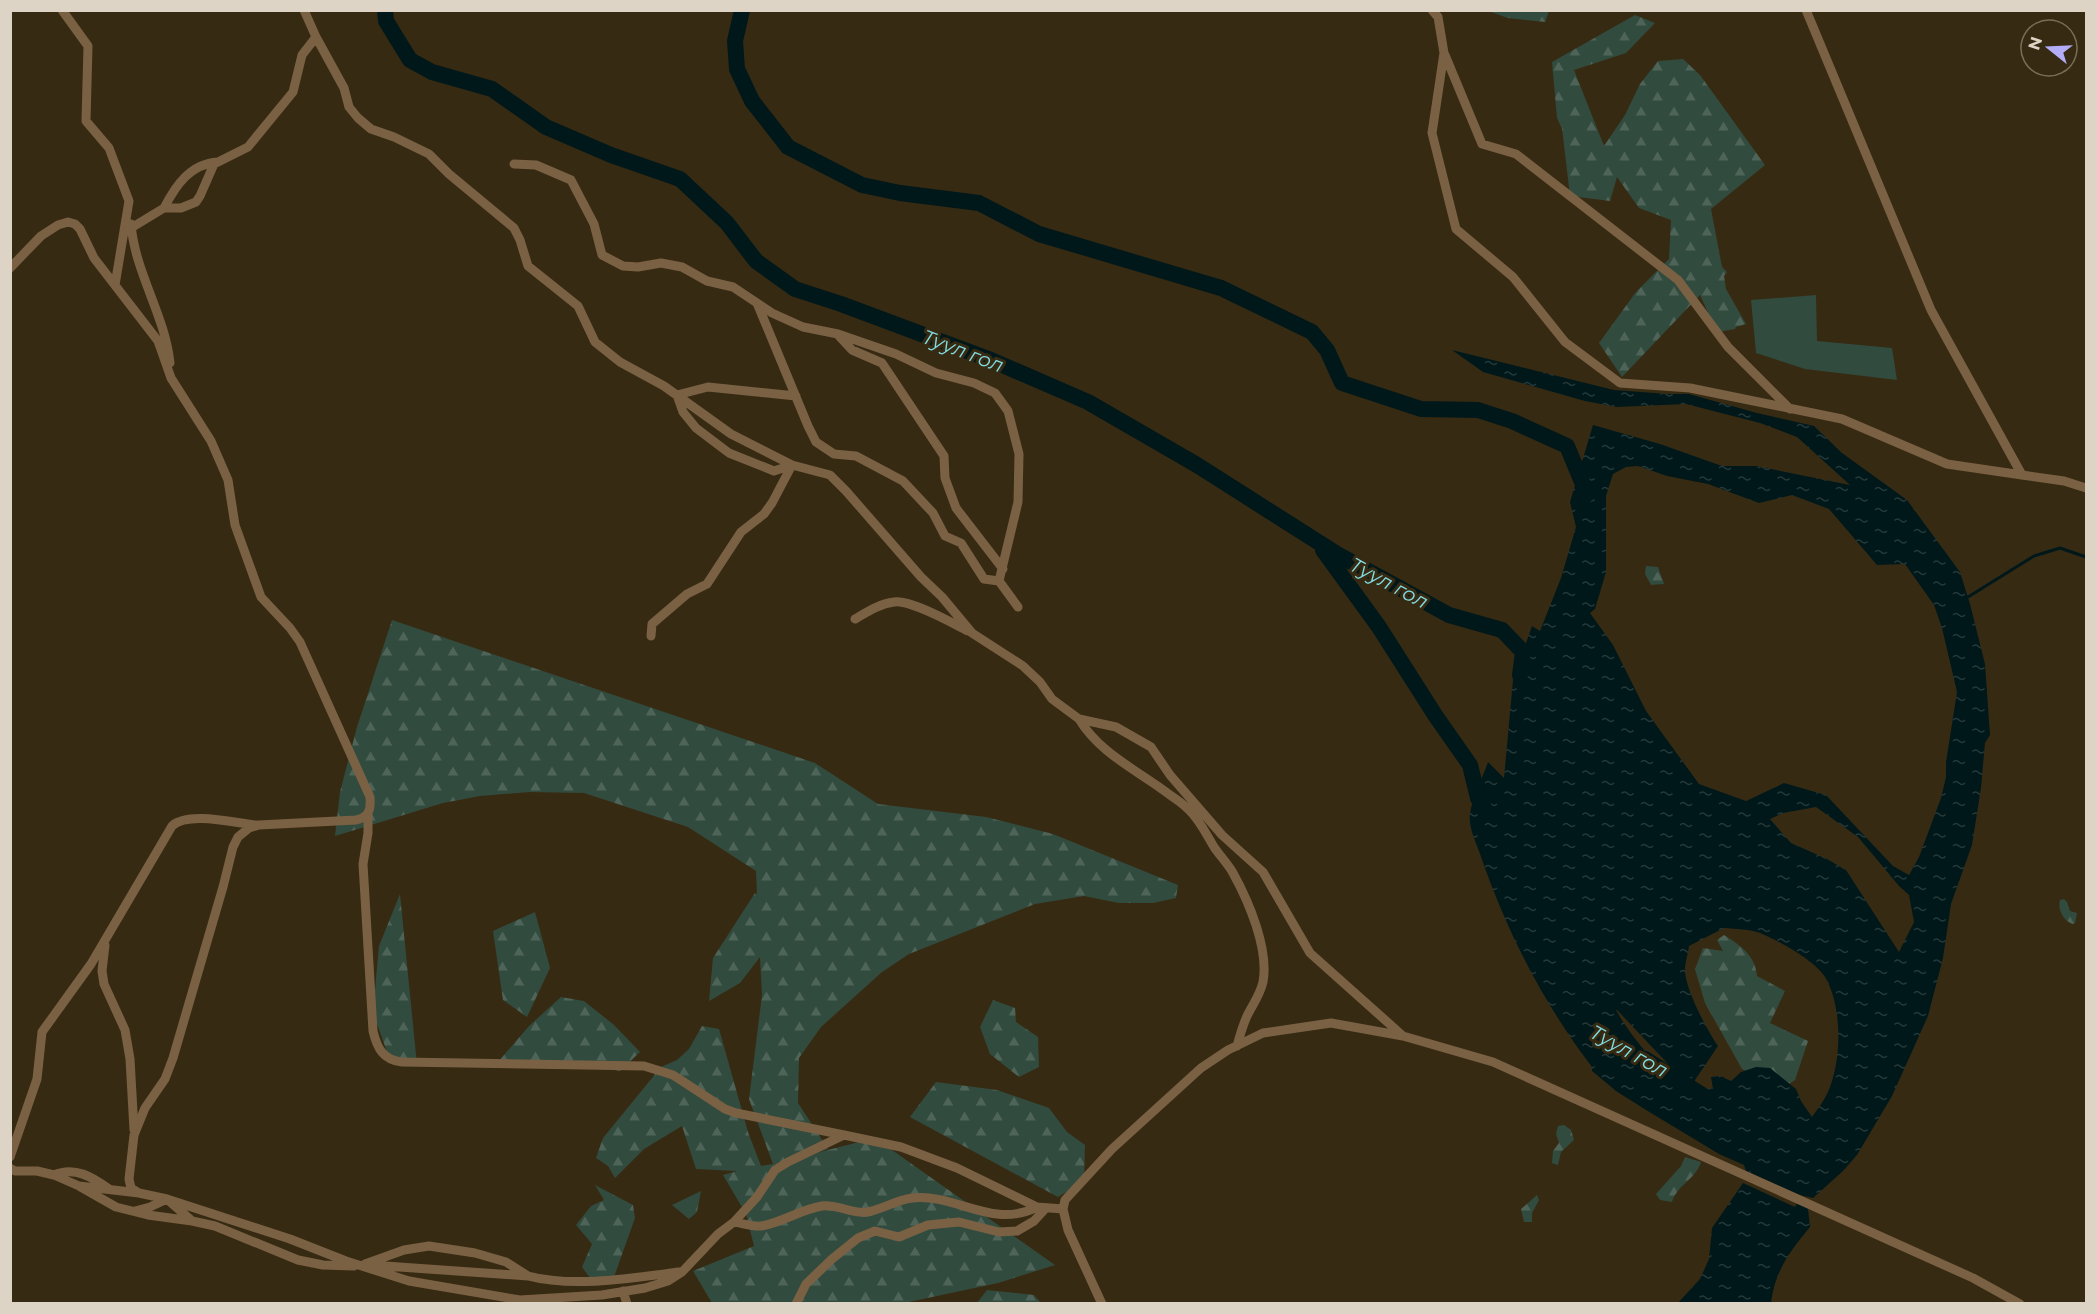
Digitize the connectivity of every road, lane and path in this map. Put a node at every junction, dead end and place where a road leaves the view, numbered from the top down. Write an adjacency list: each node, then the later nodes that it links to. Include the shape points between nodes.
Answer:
1 (62, 10): 9 (street, via 88,46 86,121 109,148)
2 (304, 10): 5 (street)
3 (1432, 10): 6 (street, via 1438,17)
4 (1806, 10): 21 (street, via 1931,310)
5 (316, 37): 7 (street, via 303,55 293,92 242,151); 17 (street, via 358,118 371,129 429,154 514,228 528,266 578,306 595,342 620,362)
6 (1444, 53): 19 (street, via 1482,144 1516,154 1678,280 1728,347); 19 (street, via 1432,133 1456,229 1513,277 1565,342 1620,383 1690,388)
7 (218, 162): 10 (street, via 206,164 185,177); 10 (street, via 196,202 181,208)
8 (514, 164): 14 (street, via 536,165 571,180 594,224 602,255 623,266 661,263 682,267 707,281 733,286)
9 (129, 201): 11 (street); 13 (street)
10 (164, 208): 11 (street)
11 (131, 228): 16 (street, via 142,273 168,345)
12 (10, 268): 13 (street, via 41,236 68,222 80,229 94,258)
13 (115, 285): 16 (street, via 158,341)
14 (757, 303): 15 (street, via 803,327); 18 (street)
15 (838, 334): 23 (street, via 852,350 882,363 944,456 945,478 956,508); 23 (street, via 936,373 974,383 995,393 1008,411 1019,454 1018,502)
16 (171, 378): 30 (street, via 211,441 228,480 234,525 261,597 300,642 370,797)
17 (677, 395): 18 (street, via 708,387); 20 (street, via 730,434); 20 (street, via 683,412 696,428 729,453 774,471)
18 (796, 396): 24 (street, via 816,442 834,454 856,456 903,481 933,513 945,536 961,543 984,579)
19 (1790, 409): 21 (street, via 1842,419 1947,464)
20 (792, 465): 27 (street, via 830,475); 28 (street, via 772,503 741,532 707,584 659,615 652,624)
21 (2022, 475): 22 (street)
22 (2086, 488)
23 (1002, 569): 24 (street)
24 (999, 581): 25 (street)
25 (1018, 607)
26 (855, 619): 27 (street, via 876,606 897,601)
27 (972, 633): 29 (street, via 1023,666 1052,699)
28 (651, 636)
29 (1079, 719): 33 (street, via 1116,727 1151,747 1222,835 1263,872 1310,953); 34 (street, via 1102,746 1189,810 1232,872 1254,920 1263,967 1258,997)
30 (368, 814): 31 (street, via 356,820); 36 (street, via 363,864 373,1031 380,1052 386,1057 402,1062 644,1066 673,1075 736,1113)
31 (259, 825): 32 (street, via 190,818 177,821); 35 (street, via 238,837 233,847 165,1079 145,1108)
32 (106, 939): 35 (street, via 102,971 125,1030); 37 (street, via 42,1032 37,1079)
33 (1403, 1036): 34 (street, via 1331,1023 1263,1033); 57 (street, via 1493,1062 1576,1098 1973,1278)
34 (1237, 1046): 46 (street, via 1201,1068 1112,1149 1065,1200)
35 (134, 1135): 42 (street, via 129,1179 131,1188)
36 (844, 1136): 45 (street, via 925,1155); 49 (street, via 775,1170)
37 (10, 1157)
38 (10, 1168): 39 (street, via 15,1172)
39 (54, 1175): 40 (street); 41 (street, via 76,1171)
40 (79, 1186): 41 (street); 43 (street)
41 (112, 1191): 42 (street)
42 (139, 1193): 43 (street); 44 (street)
43 (99, 1199): 47 (street)
44 (167, 1199): 47 (street); 48 (street); 50 (street)
45 (1041, 1208): 46 (street); 49 (street, via 1006,1216 938,1199 910,1198 866,1212 821,1206 759,1227); 55 (street, via 1034,1221 1017,1231 999,1232 959,1222 928,1225 899,1237 876,1231 858,1238 806,1284)
46 (1062, 1209): 56 (street)
47 (133, 1212): 48 (street)
48 (192, 1221): 50 (street, via 215,1226 298,1260 323,1265)
49 (734, 1222): 51 (street)
50 (361, 1265): 52 (street); 52 (street, via 429,1246 506,1262); 53 (street, via 410,1281 520,1300)
51 (682, 1272): 52 (street, via 576,1281); 53 (street, via 668,1281)
52 (528, 1276)
53 (623, 1291): 54 (street)
54 (627, 1304)
55 (796, 1304)
56 (1102, 1304)
57 (2020, 1304)

